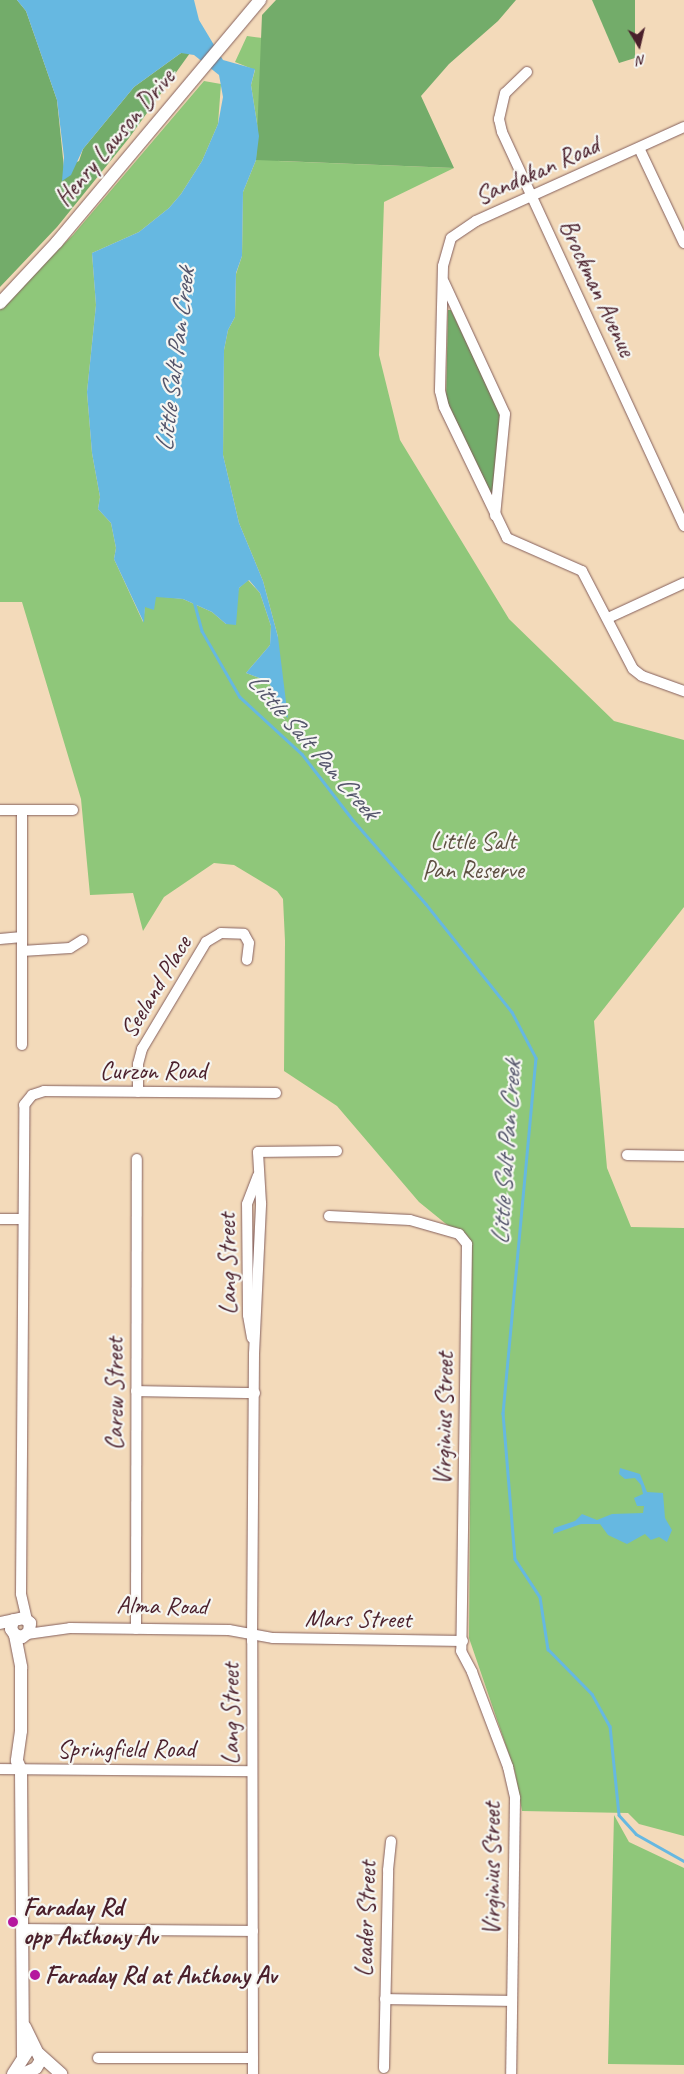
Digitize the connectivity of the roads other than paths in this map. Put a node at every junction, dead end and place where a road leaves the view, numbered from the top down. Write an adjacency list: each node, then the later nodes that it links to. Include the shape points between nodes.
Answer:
1 (260, 0): 8 (main road, Henry Lawson Drive, via 57,242)
2 (527, 72): 5 (street, Brockman Avenue, via 505,93 499,119)
3 (684, 127): 4 (street, Sandakan Road)
4 (639, 148): 5 (street, Sandakan Road); 6 (street)
5 (532, 197): 7 (street, Sandakan Road, via 457,232 447,246); 10 (street, Brockman Avenue)
6 (684, 243)
7 (443, 282): 9 (street, Sandakan Road, via 440,397); 9 (street, via 504,414)
8 (0, 303)
9 (495, 517): 12 (street, Sandakan Road, via 513,542 582,570)
10 (684, 526)
11 (684, 583): 12 (street)
12 (608, 618): 13 (street, Sandakan Road, via 637,673)
13 (684, 691)
14 (0, 810): 15 (street)
15 (22, 810): 16 (street); 17 (street)
16 (73, 810)
17 (22, 937): 18 (street); 20 (street)
18 (0, 939)
19 (83, 940): 20 (street, via 70,948)
20 (22, 951): 22 (street)
21 (247, 960): 23 (street, Seeland Place, via 249,943 244,934 221,933 206,942 146,1040 138,1064)
22 (22, 1045)
23 (138, 1092): 24 (street, Curzon Road); 31 (street, Curzon Road, via 51,1091 32,1095 22,1112)
24 (276, 1093)
25 (338, 1151): 33 (street, Lang Street, via 258,1152 260,1242)
26 (627, 1155): 27 (street)
27 (684, 1156)
28 (137, 1159): 32 (street, Carew Street)
29 (330, 1216): 38 (street, Virginius Street, via 405,1220 459,1234 467,1244)
30 (0, 1219): 31 (street)
31 (21, 1220): 35 (street, via 21,1594)
32 (136, 1391): 33 (street); 36 (street, Carew Street)
33 (254, 1393): 37 (street, Lang Street)
34 (0, 1623): 35 (main road, Alma Road)
35 (18, 1628): 36 (street, Alma Road); 40 (main road, via 21,1731 25,1754)
36 (136, 1629): 37 (street, Alma Road, via 234,1630)
37 (253, 1634): 38 (street, Mars Street, via 281,1638); 41 (street, Lang Street)
38 (463, 1641): 46 (street, Virginius Street, via 510,1773 515,1798)
39 (0, 1769): 40 (street, Springfield Road)
40 (20, 1770): 41 (street, Springfield Road); 43 (main road)
41 (252, 1771): 44 (street, Lang Street)
42 (391, 1841): 45 (street, Leader Street)
43 (22, 1929): 44 (street); 47 (main road)
44 (253, 1931): 51 (street, Lang Street)
45 (385, 1999): 46 (street, Leader Street); 52 (street, Leader Street)
46 (512, 2001): 58 (street, Virginius Street)
47 (25, 2027): 48 (main road); 49 (main road)
48 (37, 2052): 49 (main road, via 26,2051); 53 (main road, via 41,2063); 56 (main road)
49 (22, 2057): 53 (main road); 54 (main road)
50 (98, 2058): 51 (street)
51 (253, 2058): 57 (street, Lang Street)
52 (384, 2068)
53 (29, 2071): 55 (main road)
54 (13, 2074)
55 (50, 2074)
56 (61, 2074)
57 (253, 2074)
58 (511, 2074)

